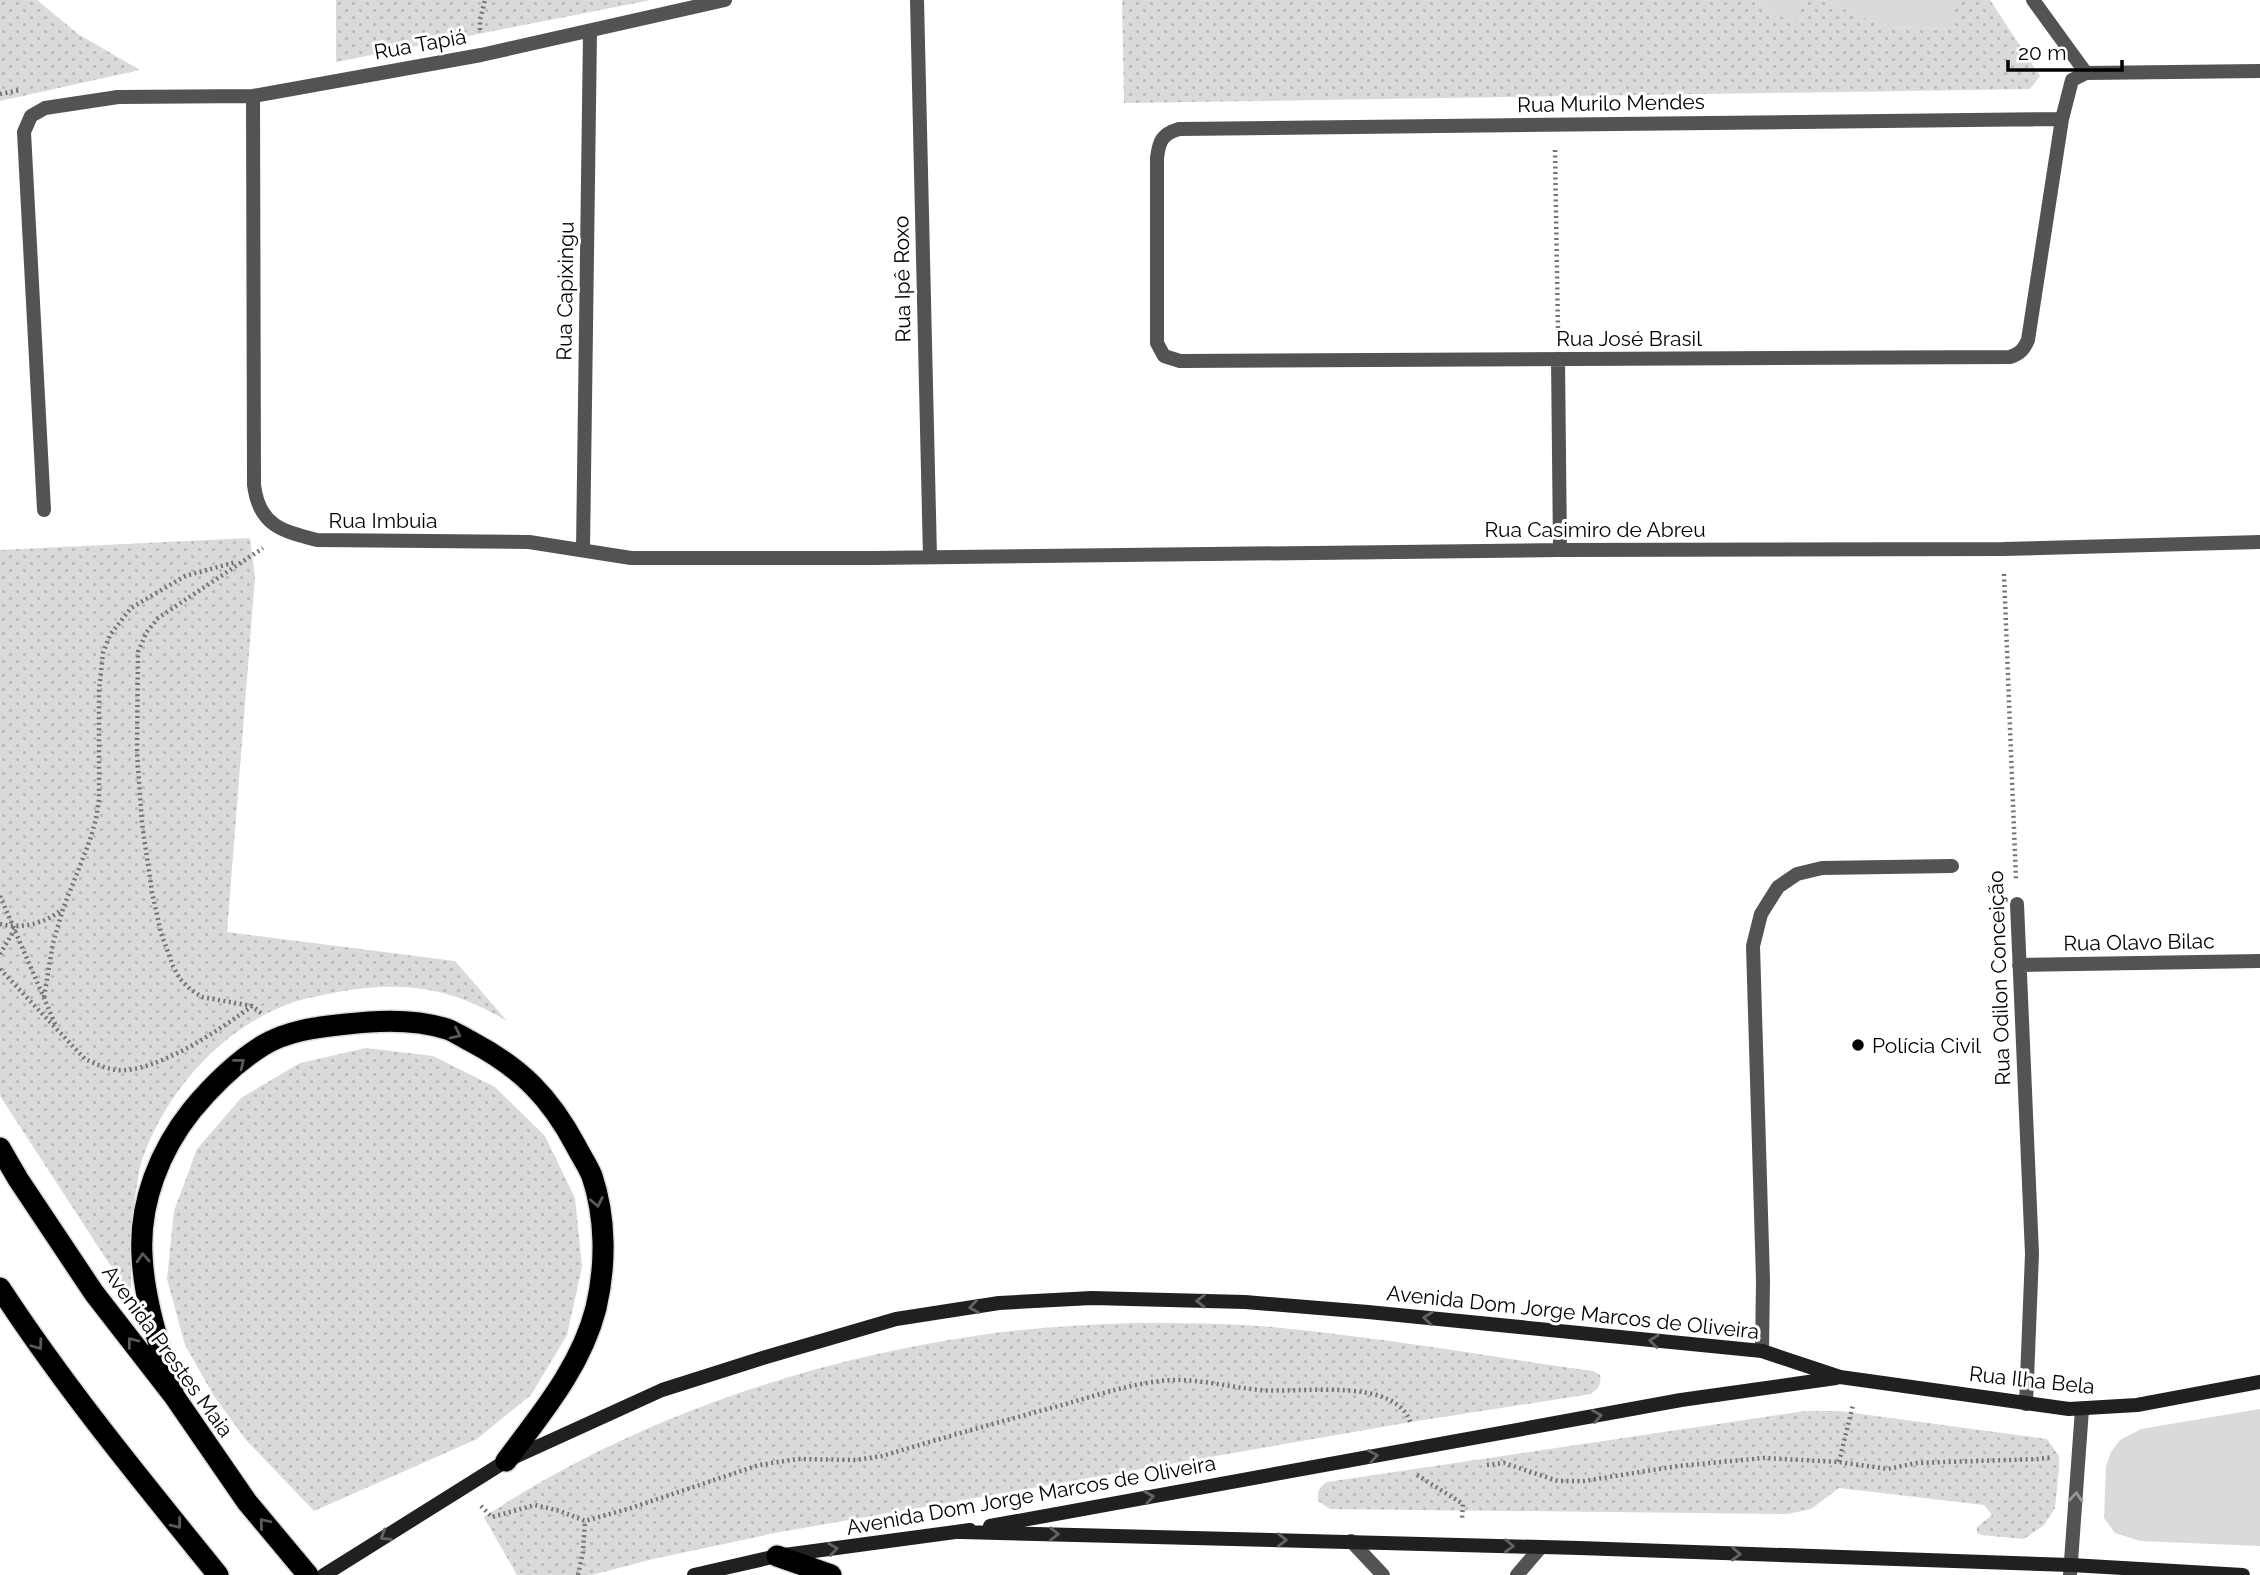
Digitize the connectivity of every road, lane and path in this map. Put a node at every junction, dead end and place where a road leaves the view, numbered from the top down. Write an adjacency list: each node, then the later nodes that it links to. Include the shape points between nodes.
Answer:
1 (725, 0): 4 (street, Rua Tapiá)
2 (917, 0): 18 (street, Rua Ipê Roxo)
3 (2033, 0): 6 (street)
4 (590, 32): 7 (street, Rua Tapiá); 16 (street, Rua Capixingu)
5 (2260, 71): 6 (street)
6 (2086, 73): 8 (street, Rua José Brasil, via 2072,80)
7 (253, 96): 12 (street, Rua Tapiá, via 118,96 45,108 31,116 24,132); 13 (street, Rua Imbuia, via 254,485 261,512)
8 (2062, 119): 9 (street, Rua Murilo Mendes); 11 (street, Rua José Brasil, via 2028,340 2018,354 1987,358)
9 (1555, 124): 10 (street, Rua Murilo Mendes, via 1179,129); 11 (path)
10 (1162, 137): 11 (street, Rua José Brasil, via 1157,158 1156,335 1164,356 1180,361)
11 (1558, 359): 17 (street)
12 (44, 510)
13 (287, 533): 16 (street, Rua Imbuia, via 317,540 529,542); 19 (path)
14 (2260, 542): 15 (street, Rua Casimiro de Abreu)
15 (2003, 549): 17 (street, Rua Casimiro de Abreu); 22 (path, Rua Odilon Conceição)
16 (583, 550): 18 (street, Rua Imbuia, via 631,558)
17 (1560, 550): 18 (street, Rua Casimiro de Abreu)
18 (930, 557)
19 (241, 561): 23 (path, via 185,576 131,608 110,635 99,691 96,819); 31 (path, via 158,618 141,642 137,753 152,892 173,967 202,997)
20 (1952, 866): 36 (street, via 1822,868 1797,873 1778,887 1761,914 1753,946)
21 (0, 896): 25 (path)
22 (2017, 904): 28 (street, Rua Odilon Conceição)
23 (63, 909): 25 (path); 30 (path)
24 (0, 924): 25 (path)
25 (15, 928): 26 (path); 30 (path)
26 (0, 954)
27 (2260, 961): 28 (street, Rua Olavo Bilac)
28 (2018, 965): 41 (street, Rua Odilon Conceição, via 2032,1254)
29 (0, 969): 32 (path)
30 (44, 997): 32 (path)
31 (252, 1006): 32 (path, via 220,1029 152,1065 134,1069 117,1070 85,1059); 33 (path)
32 (57, 1030)
33 (290, 1034): 40 (highway, one-way to 33, via 156,1334 141,1253 154,1176 183,1122 202,1099 234,1067 264,1045); 45 (highway, one-way to 45, via 393,1021 447,1029 521,1072 560,1117 592,1175 604,1236 595,1310 568,1374)
34 (0, 1148): 40 (highway, Avenida Prestes Maia, one-way to 34, via 94,1293)
35 (0, 1288): 58 (highway, one-way to 58, via 118,1452)
36 (1762, 1352): 37 (main road, Avenida Dom Jorge Marcos de Oliveira); 45 (main road, Avenida Dom Jorge Marcos de Oliveira, one-way to 45, via 1245,1302 1092,1298 999,1303 896,1320 714,1373 640,1399)
37 (1840, 1377): 38 (main road, Rua Ilha Bela); 43 (main road, Avenida Dom Jorge Marcos de Oliveira, one-way to 37, via 1681,1400)
38 (1859, 1380): 41 (main road, Rua Ilha Bela); 46 (path)
39 (2260, 1381): 42 (main road, Rua Ilha Bela, via 2137,1405)
40 (174, 1396): 59 (highway, Avenida Prestes Maia, one-way to 40, via 247,1502)
41 (2026, 1404): 42 (main road, Rua Ilha Bela)
42 (2082, 1409): 44 (street)
43 (1413, 1449): 49 (path); 51 (path, via 1407,1412 1358,1390 1261,1390 1195,1380 1160,1381 882,1457 759,1465); 52 (main road, Avenida Dom Jorge Marcos de Oliveira, one-way to 43)
44 (2079, 1456): 46 (path, via 1916,1463 1888,1469); 57 (street, one-way to 44)
45 (506, 1461): 50 (main road, Avenida Dom Jorge Marcos de Oliveira)
46 (1839, 1462): 47 (path, via 1764,1458 1584,1481 1558,1481 1504,1463)
47 (1479, 1466)
48 (1429, 1473): 49 (path)
49 (1417, 1475): 54 (path, via 1462,1504)
50 (463, 1488): 51 (path, via 492,1517 535,1505); 60 (main road, Avenida Dom Jorge Marcos de Oliveira, one-way to 60)
51 (585, 1521): 61 (path)
52 (961, 1532): 53 (main road, one-way to 53); 56 (main road, Avenida Dom Jorge Marcos de Oliveira, one-way to 52)
53 (1351, 1541): 54 (main road); 64 (street)
54 (1463, 1544): 55 (main road, one-way to 55)
55 (1541, 1547): 57 (main road, one-way to 57); 65 (street)
56 (778, 1556): 62 (main road, Avenida Dom Jorge Marcos de Oliveira); 63 (highway)
57 (2070, 1570): 66 (main road)
58 (218, 1575)
59 (308, 1575)
60 (324, 1575)
61 (578, 1575)
62 (694, 1575)
63 (831, 1575)
64 (1384, 1575)
65 (1517, 1575)
66 (2243, 1575)

